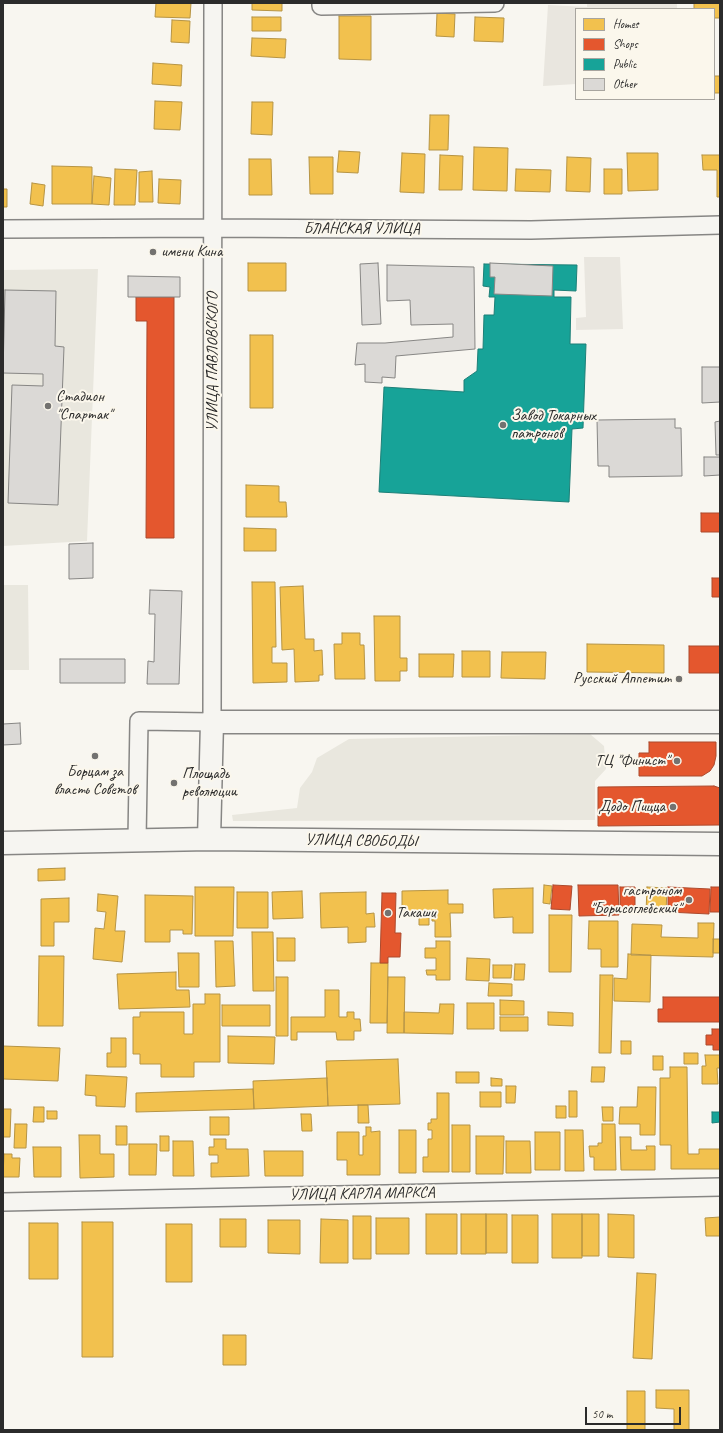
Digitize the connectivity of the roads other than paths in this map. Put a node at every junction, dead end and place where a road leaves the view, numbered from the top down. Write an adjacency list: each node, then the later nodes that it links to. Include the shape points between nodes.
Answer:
1 (213, 3): 5 (street, УЛИЦА ПАВЛОВСКОГО)
2 (321, 3): 3 (street, via 320,6)
3 (495, 3)
4 (720, 225): 5 (street, БЛАНСКАЯ УЛИЦА, via 531,230)
5 (213, 228): 6 (street, БЛАНСКАЯ УЛИЦА); 7 (street, УЛИЦА ПАВЛОВСКОГО)
6 (3, 229)
7 (212, 722): 8 (main road); 9 (main road); 10 (street, via 139,721)
8 (720, 722)
9 (208, 839): 10 (main road, УЛИЦА СВОБОДЫ); 12 (main road, УЛИЦА СВОБОДЫ)
10 (137, 840): 11 (main road, УЛИЦА СВОБОДЫ)
11 (3, 843)
12 (720, 844)
13 (720, 1187): 14 (street, УЛИЦА КАРЛА МАРКСА)
14 (3, 1202)

